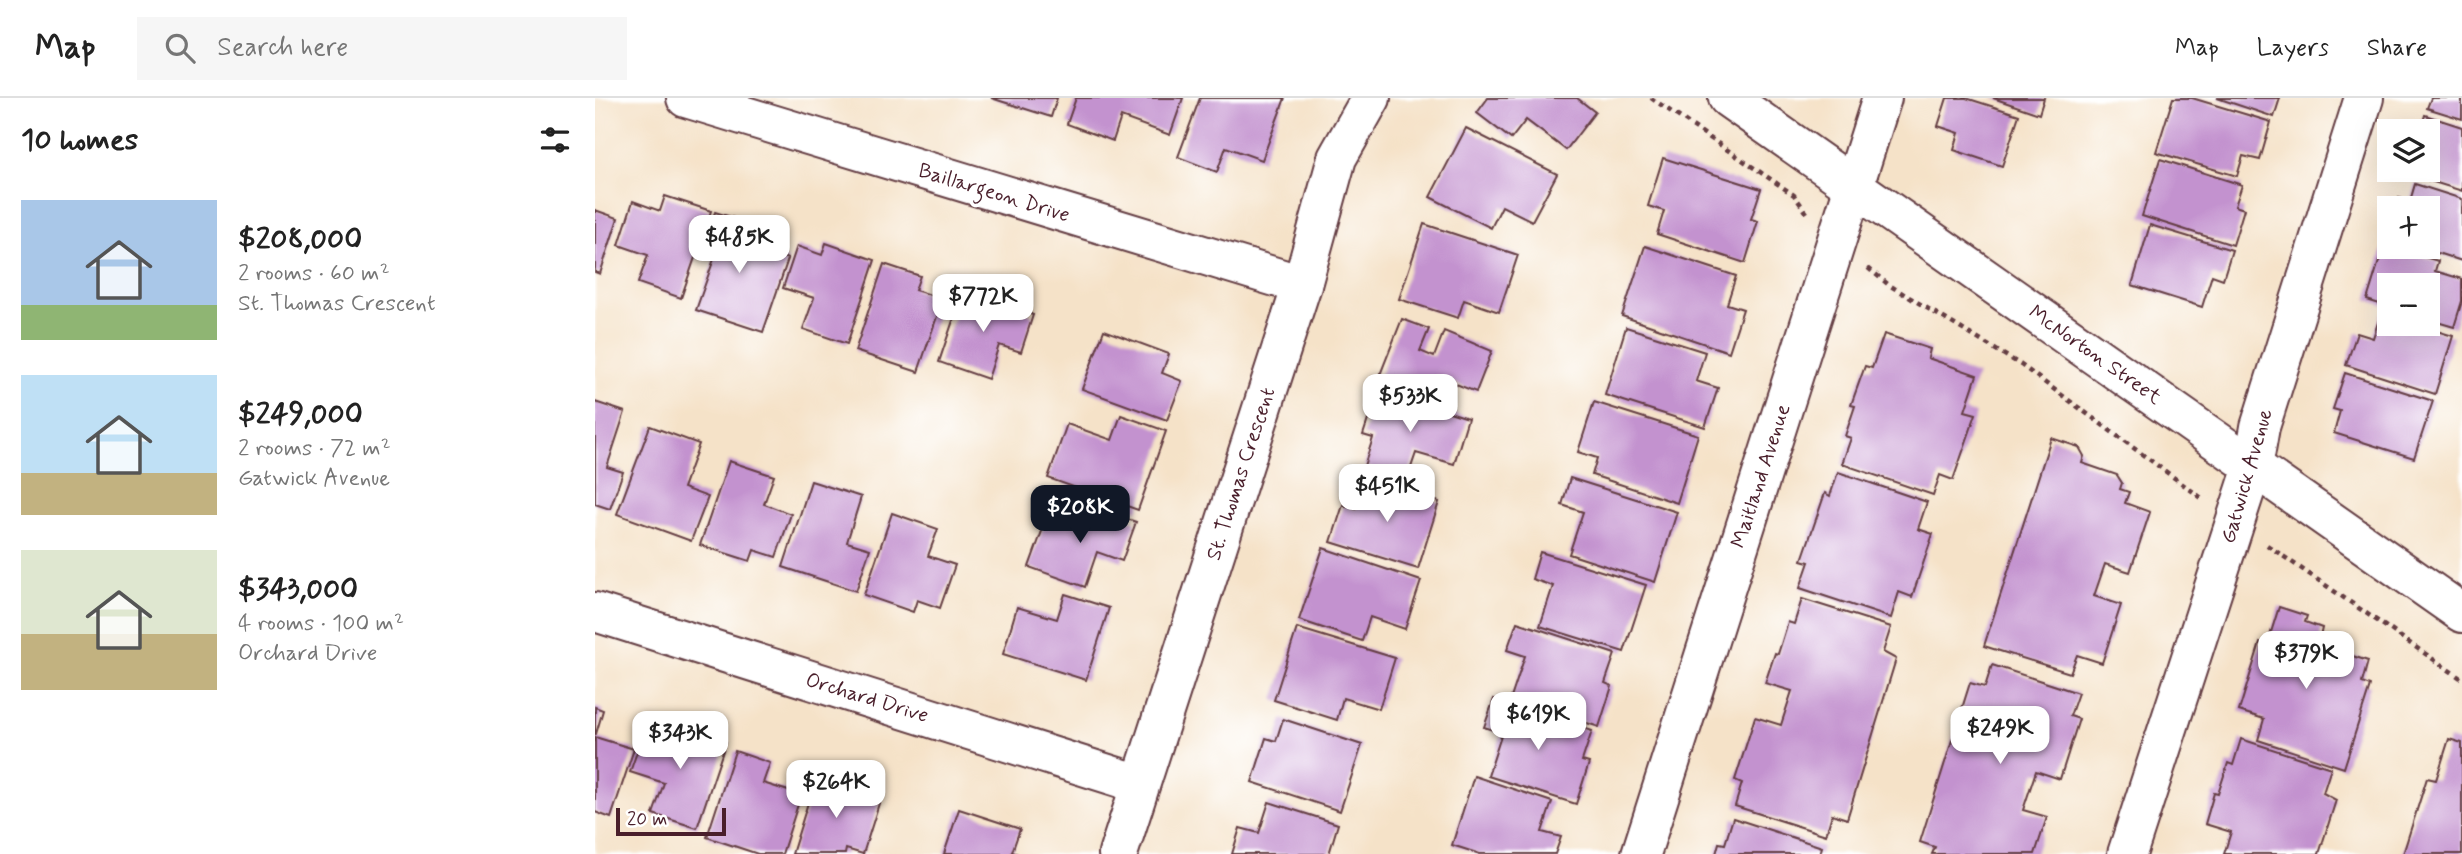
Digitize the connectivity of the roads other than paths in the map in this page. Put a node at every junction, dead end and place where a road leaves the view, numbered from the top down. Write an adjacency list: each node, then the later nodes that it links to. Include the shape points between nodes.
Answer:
1 (686, 98): 7 (street, Baillargeon Drive)
2 (1371, 98): 7 (street, St. Thomas Crescent, via 1336,158)
3 (1728, 98): 6 (street, McNorton Street)
4 (1882, 98): 6 (street, Maitland Avenue)
5 (2364, 98): 8 (street, Gatwick Avenue, via 2260,427)
6 (1854, 184): 8 (street, McNorton Street); 13 (street, Maitland Avenue)
7 (1303, 285): 11 (street, St. Thomas Crescent)
8 (2253, 467): 10 (street, McNorton Street); 14 (street, Gatwick Avenue)
9 (595, 612): 11 (street, Orchard Drive)
10 (2462, 613)
11 (1140, 784): 12 (street, St. Thomas Crescent)
12 (1118, 854)
13 (1641, 854)
14 (2127, 854)

